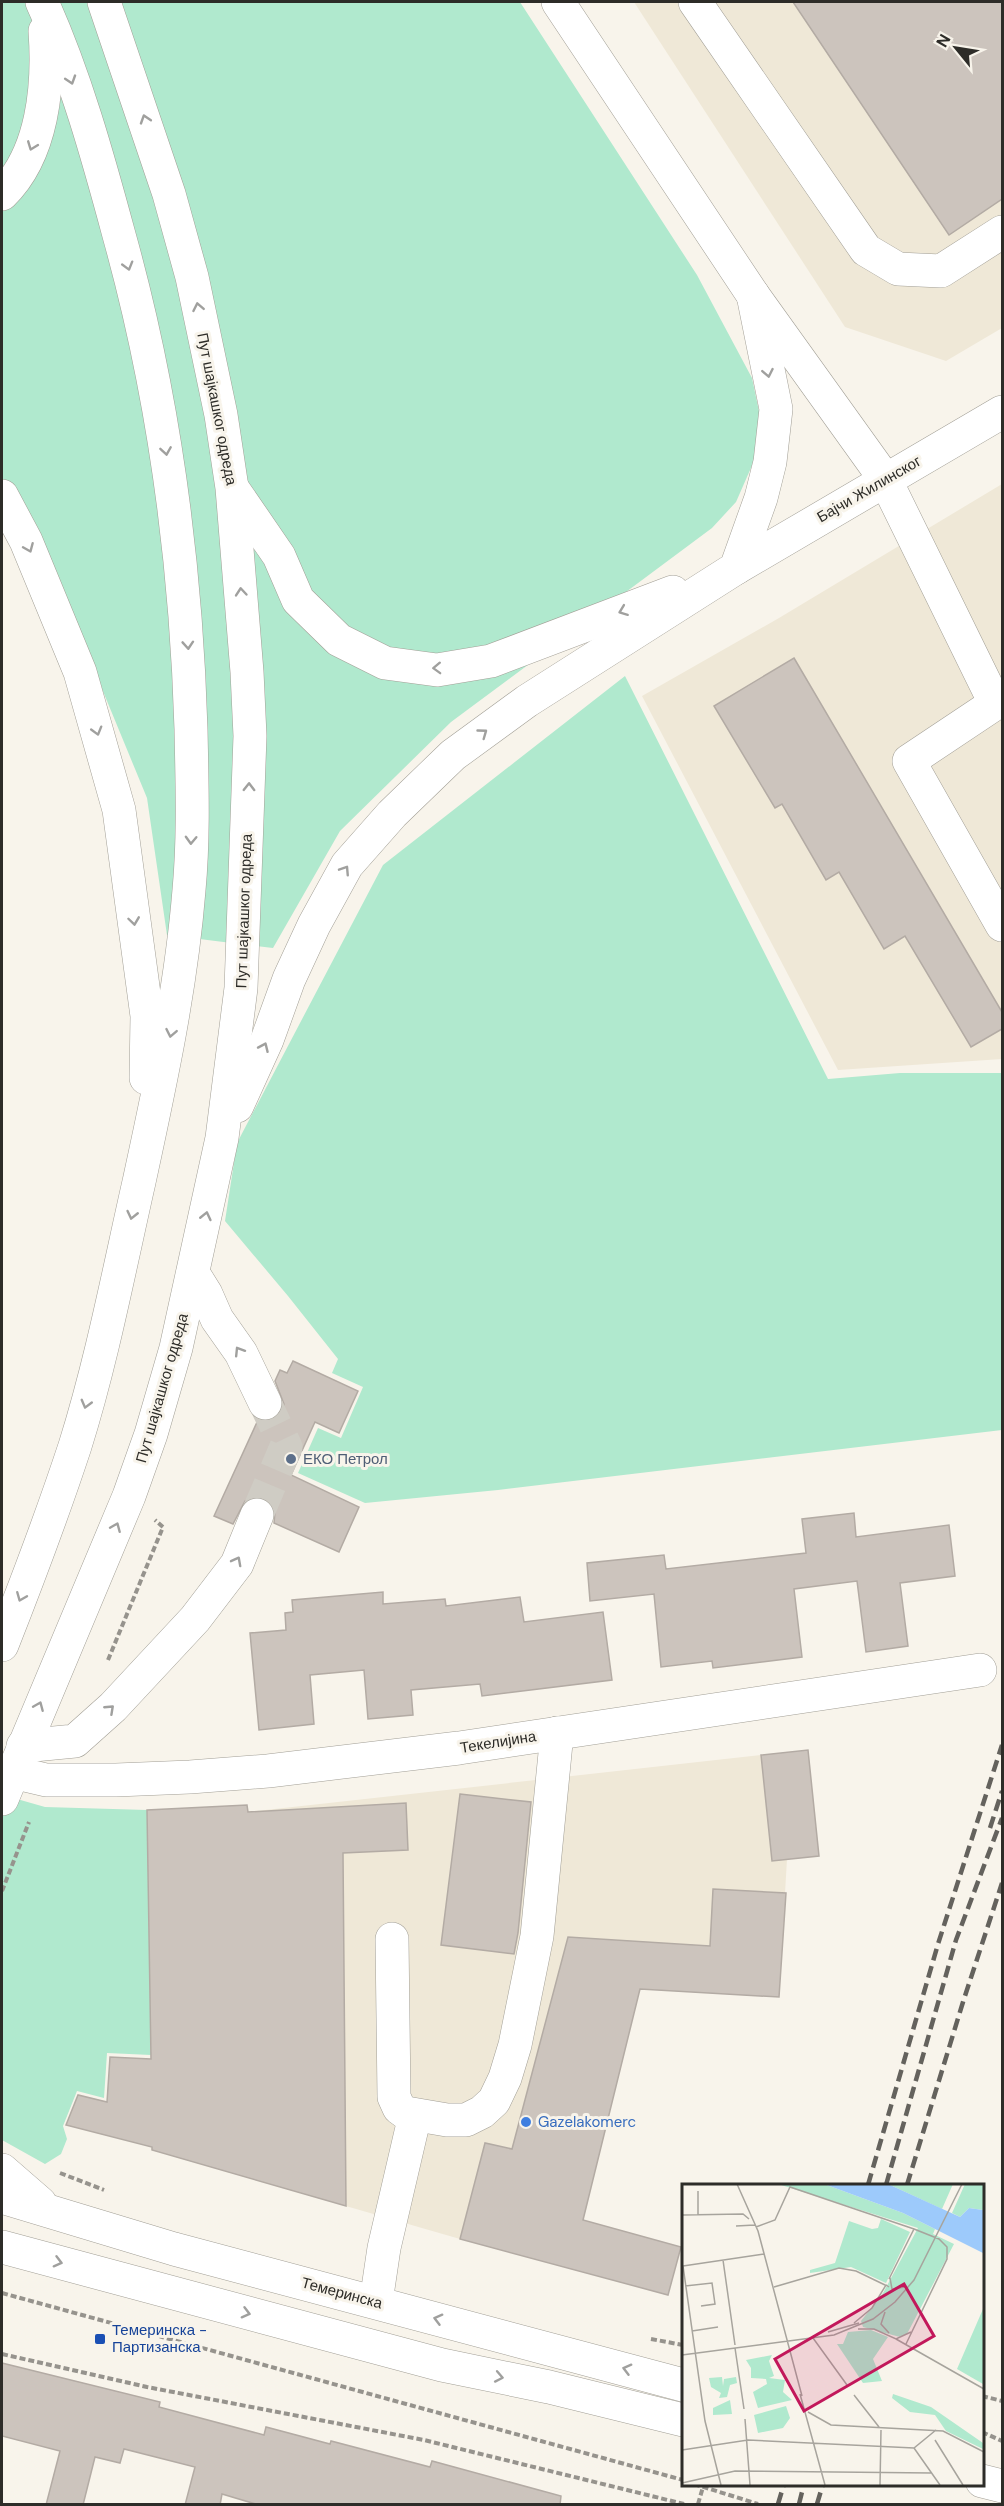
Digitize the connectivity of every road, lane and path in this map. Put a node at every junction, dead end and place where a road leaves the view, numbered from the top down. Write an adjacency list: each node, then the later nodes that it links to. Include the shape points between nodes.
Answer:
1 (104, 2): 10 (main road, Пут шајкашког одреда, one-way to 1, via 221,415 189,266 151,137)
2 (558, 2): 7 (main road)
3 (695, 2): 6 (main road, via 866,250 898,269 941,271)
4 (43, 3): 5 (main road, one-way to 5, via 47,57 40,117 25,164); 16 (main road, one-way to 16, via 104,181 131,277 159,405 178,523 189,652 193,800 190,886 174,1018)
5 (2, 194)
6 (1002, 232)
7 (753, 295): 9 (main road); 12 (main road, one-way to 12, via 776,410 761,498)
8 (1002, 412): 9 (main road, Бајчи Жилинског)
9 (885, 479): 12 (main road, Бајчи Жилинског); 13 (main road)
10 (232, 488): 12 (main road, one-way to 10, via 491,661 437,670 385,663 339,640 298,600 279,556); 15 (main road, Пут шајкашког одреда, one-way to 10, via 242,988 250,736)
11 (2, 496): 16 (main road, one-way to 16, via 26,541 80,672 119,810 147,1016)
12 (736, 568): 15 (main road, one-way to 12, via 314,925 347,865 392,814 453,755 527,701)
13 (999, 701): 14 (main road, via 909,761)
14 (1002, 925)
15 (222, 1138): 17 (main road, Пут шајкашког одреда, one-way to 15)
16 (144, 1158): 20 (main road, one-way to 20, via 76,1442)
17 (193, 1273): 18 (main road, one-way to 17, via 241,1353 217,1319); 23 (main road, Пут шајкашког одреда, one-way to 17, via 133,1485 176,1348)
18 (265, 1404)
19 (257, 1515): 23 (main road, one-way to 19, via 75,1741 113,1707 195,1619 237,1564)
20 (2, 1645)
21 (980, 1670): 22 (main road, Текелијина)
22 (557, 1733): 23 (main road, Текелијина, via 313,1766 190,1778 45,1780); 25 (main road, via 537,1936 505,2078 494,2101 466,2120)
23 (12, 1772)
24 (392, 1939): 25 (main road, via 393,2097 399,2108)
25 (415, 2115): 31 (main road, via 384,2248)
26 (2, 2170): 28 (main road)
27 (2, 2197): 28 (main road, Темеринска)
28 (48, 2210): 31 (main road, Темеринска, via 174,2249)
29 (2, 2247): 36 (main road, one-way to 36, via 442,2365)
30 (2, 2293): 41 (path)
31 (376, 2302): 33 (main road, Темеринска, one-way to 31)
32 (2, 2354): 46 (path, via 147,2387 424,2440)
33 (682, 2385)
34 (983, 2396): 35 (path)
35 (1002, 2401)
36 (682, 2420)
37 (983, 2433): 38 (path)
38 (1002, 2441)
39 (1002, 2468): 40 (main road)
40 (983, 2469)
41 (682, 2480)
42 (983, 2481): 44 (main road)
43 (697, 2485): 45 (path)
44 (1002, 2486)
45 (703, 2487): 47 (path); 48 (path)
46 (684, 2505)
47 (698, 2505)
48 (758, 2505)

